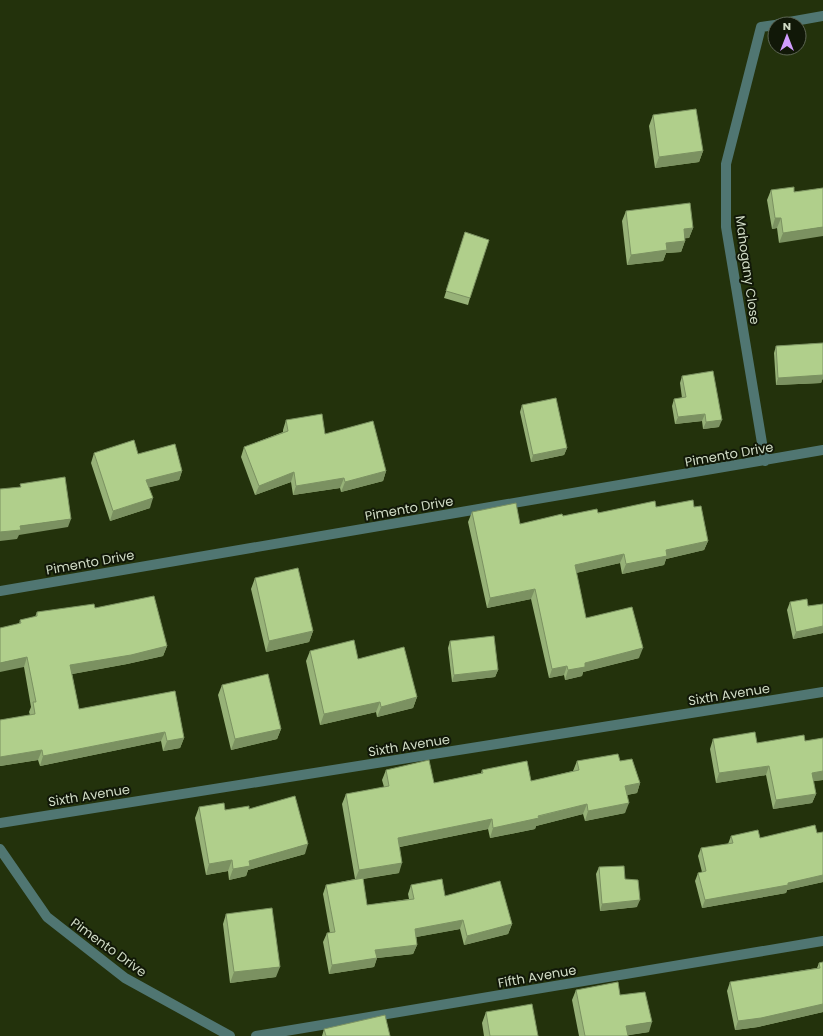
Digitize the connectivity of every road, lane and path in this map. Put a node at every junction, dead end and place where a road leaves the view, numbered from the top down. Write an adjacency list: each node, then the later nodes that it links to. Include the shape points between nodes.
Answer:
1 (823, 16): 2 (street, Mahogany Close)
2 (807, 19)
3 (767, 26): 5 (street, Mahogany Close, via 761,27 726,164 726,227)
4 (823, 450): 5 (street, Pimento Drive)
5 (765, 461): 6 (street, Pimento Drive)
6 (0, 591)
7 (823, 692): 8 (street, Sixth Avenue)
8 (0, 823)
9 (0, 849): 11 (street, Pimento Drive, via 47,917 125,978)
10 (823, 941): 12 (street, Fifth Avenue)
11 (230, 1036)
12 (256, 1036)

